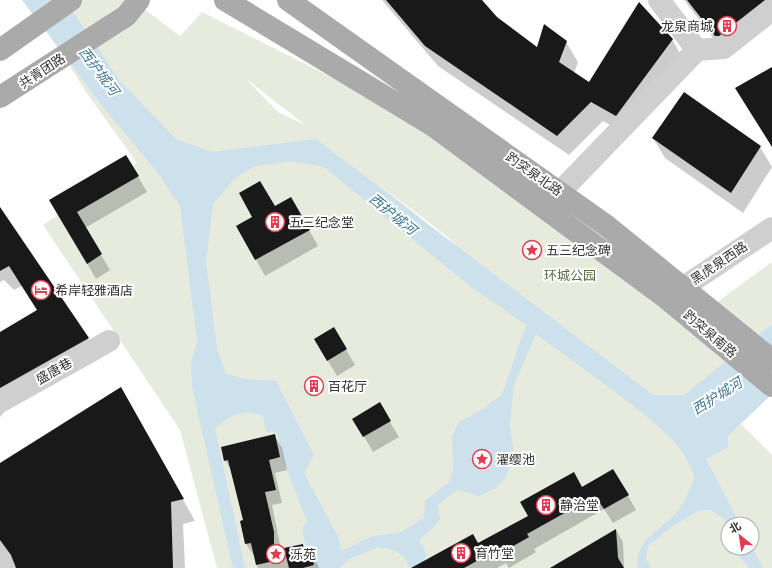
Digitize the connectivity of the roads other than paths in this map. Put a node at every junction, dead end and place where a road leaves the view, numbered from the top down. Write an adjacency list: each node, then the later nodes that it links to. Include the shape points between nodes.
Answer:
1 (71, 0): 7 (main road)
2 (139, 0): 9 (main road, 共青团路, via 126,16 116,23)
3 (225, 0): 12 (main road, 趵突泉北路, via 432,125)
4 (288, 0): 10 (main road, 趵突泉北路)
5 (659, 0): 8 (street)
6 (772, 10): 8 (street, via 724,48)
7 (5, 46)
8 (697, 50): 10 (street)
9 (0, 97)
10 (560, 192): 12 (main road, 趵突泉北路, via 607,226)
11 (772, 228): 12 (street, 黑虎泉西路)
12 (675, 292): 13 (main road, 趵突泉南路)
13 (698, 312): 15 (main road); 16 (main road, 趵突泉南路)
14 (109, 341): 17 (street, 盛唐巷)
15 (772, 360)
16 (772, 386)
17 (0, 402)
18 (0, 561): 19 (street)
19 (4, 568)

